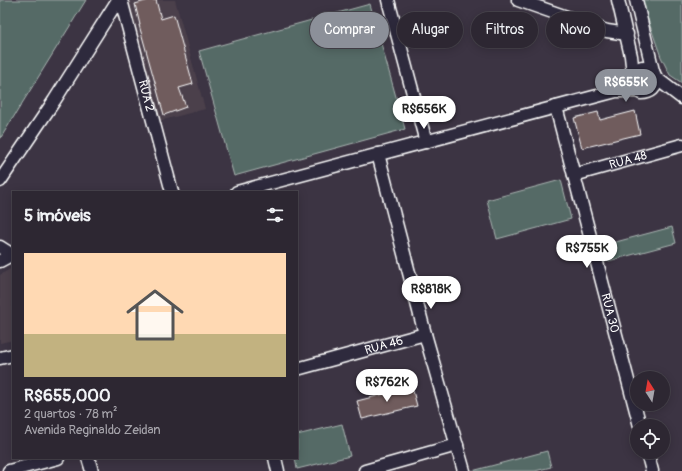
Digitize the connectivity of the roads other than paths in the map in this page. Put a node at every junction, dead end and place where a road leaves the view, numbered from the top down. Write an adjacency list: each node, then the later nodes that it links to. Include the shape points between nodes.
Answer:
1 (118, 0): 20 (street)
2 (121, 0): 21 (street, RUA 2)
3 (388, 0): 16 (street)
4 (518, 0): 9 (street, via 608,32)
5 (618, 0): 8 (street)
6 (636, 0): 7 (street)
7 (640, 18): 8 (street); 10 (street)
8 (624, 22): 9 (street)
9 (627, 34): 11 (street)
10 (655, 74): 11 (street, via 642,68); 13 (street, via 655,86); 14 (street)
11 (632, 76): 12 (street); 13 (street, via 632,86)
12 (616, 90): 13 (street); 15 (street)
13 (643, 92): 14 (street)
14 (681, 97)
15 (556, 107): 16 (street); 19 (street, RUA 30)
16 (426, 142): 18 (street)
17 (682, 144): 19 (street, RUA 48)
18 (378, 154): 22 (street); 26 (street)
19 (574, 175): 30 (street, RUA 30)
20 (0, 181)
21 (172, 191)
22 (241, 191)
23 (0, 247): 24 (street)
24 (12, 254): 25 (street)
25 (0, 261)
26 (425, 334): 29 (street, RUA 46); 31 (street)
27 (12, 354): 28 (street)
28 (0, 358)
29 (298, 369)
30 (638, 419)
31 (457, 445): 39 (street); 40 (street)
32 (54, 459): 36 (street)
33 (88, 459): 37 (street)
34 (275, 459): 38 (street)
35 (649, 459): 41 (street)
36 (9, 471)
37 (92, 471)
38 (278, 471)
39 (365, 471)
40 (464, 471)
41 (652, 471)

